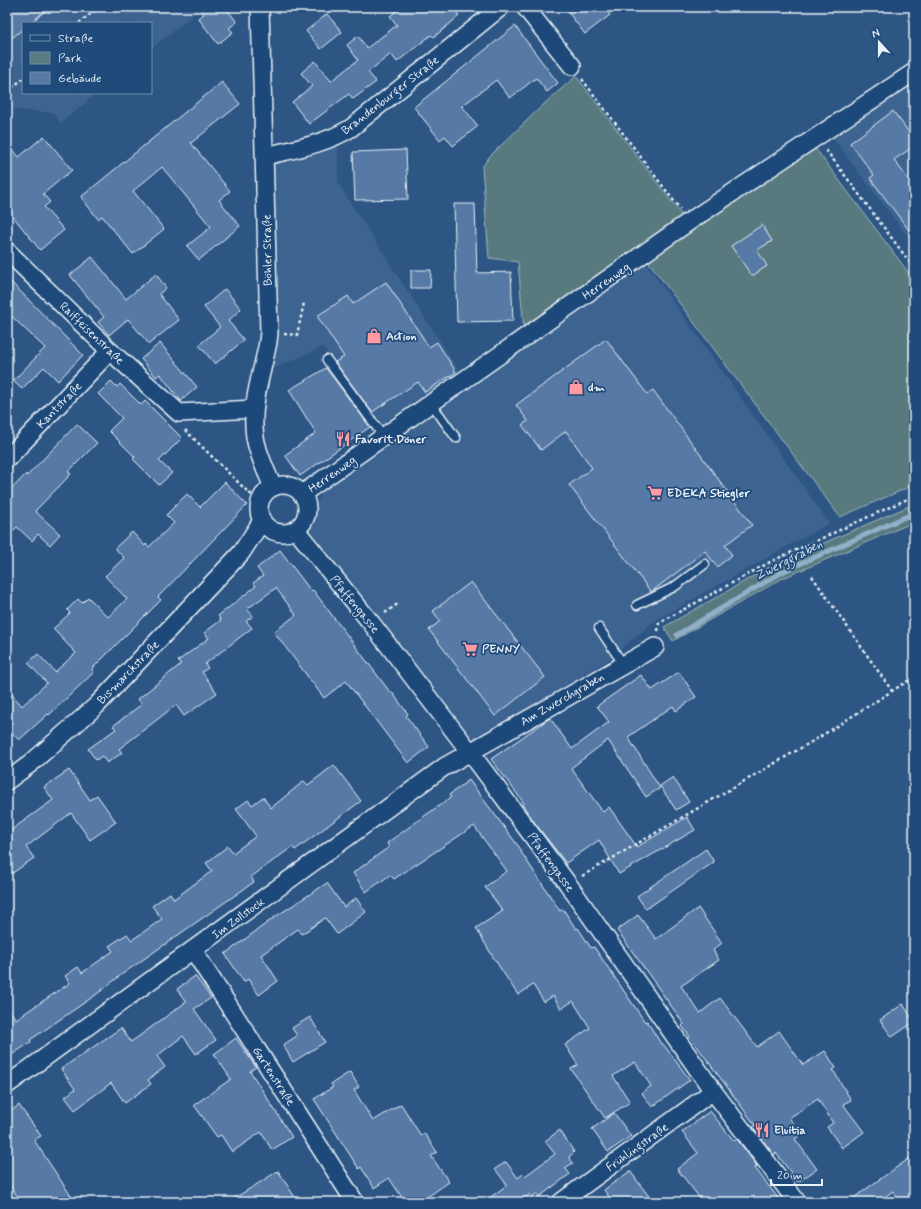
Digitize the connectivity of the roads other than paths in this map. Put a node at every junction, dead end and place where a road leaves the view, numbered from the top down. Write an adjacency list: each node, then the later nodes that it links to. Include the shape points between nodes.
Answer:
1 (260, 7): 6 (street, Böhler Straße)
2 (501, 7): 6 (street, Brandenburger Straße, via 339,136)
3 (525, 7): 4 (street)
4 (572, 66)
5 (913, 74): 10 (street, Herrenweg, via 690,221)
6 (265, 156): 11 (street, Böhler Straße, via 269,332)
7 (7, 251): 8 (street, Raiffeisenstraße)
8 (110, 351): 11 (street, Raiffeisenstraße, via 179,413); 14 (street, Kantstraße)
9 (327, 360): 12 (lane)
10 (431, 403): 12 (street, Herrenweg); 13 (lane)
11 (254, 409): 15 (street, Böhler Straße, via 255,438)
12 (384, 437): 16 (street, Herrenweg)
13 (456, 438)
14 (7, 459)
15 (272, 487): 16 (street, via 288,486); 17 (street, via 260,501 259,514)
16 (302, 494): 18 (street, via 307,510 302,525)
17 (262, 521): 19 (street); 20 (street, Bismarckstraße)
18 (296, 530): 19 (street, via 285,534); 26 (street, Pfaffengasse)
19 (274, 532): 20 (street, Bismarckstraße)
20 (241, 553): 27 (street, Bismarckstraße, via 96,706)
21 (705, 564): 22 (lane, via 674,587)
22 (637, 605)
23 (600, 628): 25 (lane)
24 (655, 647): 25 (street, Am Zwerchgraben)
25 (623, 664): 26 (street, Am Zwerchgraben)
26 (470, 752): 28 (street, Im Zollstock, via 420,784); 30 (street, Pfaffengasse, via 568,884)
27 (7, 781)
28 (193, 950): 29 (street, Im Zollstock); 31 (street, Gartenstraße)
29 (7, 1085)
30 (713, 1091): 32 (street, Frühlingstraße); 33 (street, Pfaffengasse)
31 (355, 1202)
32 (561, 1202)
33 (797, 1202)

